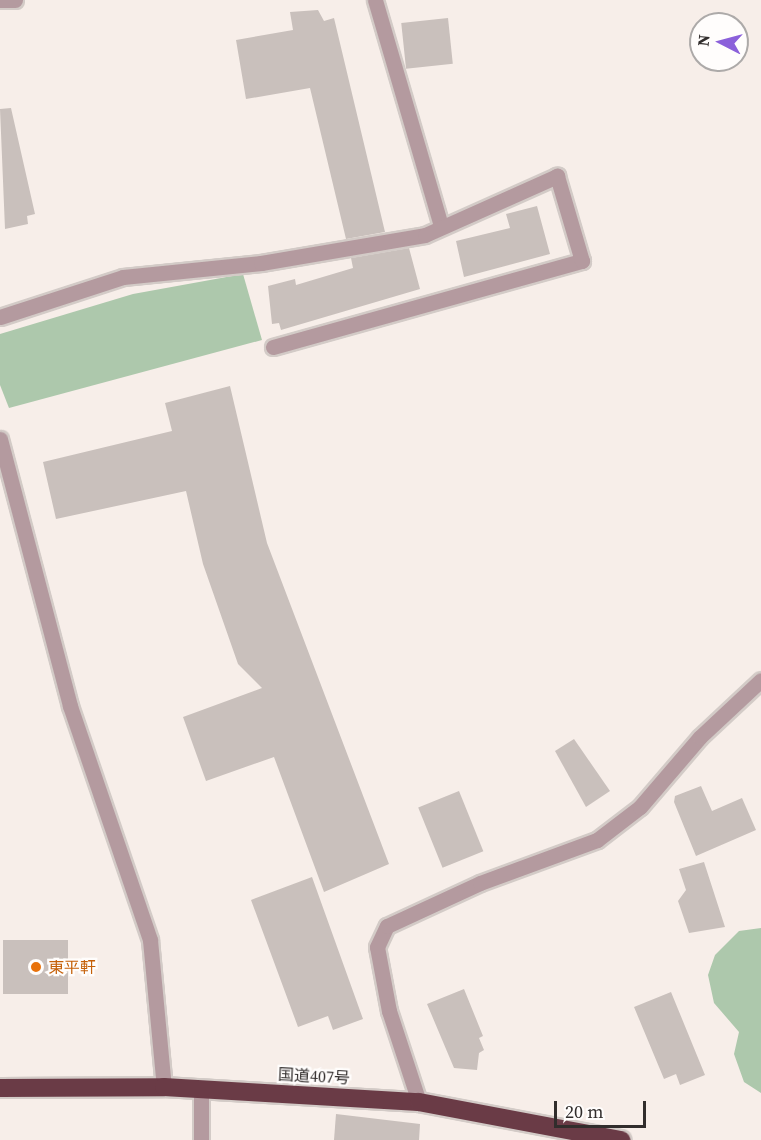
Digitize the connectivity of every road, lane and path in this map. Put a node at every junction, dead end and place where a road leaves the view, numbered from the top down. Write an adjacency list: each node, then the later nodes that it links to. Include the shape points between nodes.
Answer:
1 (0, 0): 2 (street)
2 (15, 0)
3 (375, 0): 4 (street)
4 (441, 225): 5 (street, via 425,235 261,263 123,277); 6 (street, via 557,176 582,261)
5 (0, 317)
6 (273, 347)
7 (0, 439): 9 (street, via 70,706 150,940)
8 (761, 680): 12 (street, via 700,737 640,807 597,840 480,883 387,926 377,946 389,1011)
9 (164, 1087): 10 (highway, 国道407号); 11 (highway, 国道407号)
10 (0, 1088)
11 (201, 1089): 12 (highway, 国道407号); 13 (street)
12 (419, 1102): 14 (highway, 国道407号)
13 (201, 1140)
14 (621, 1140)

